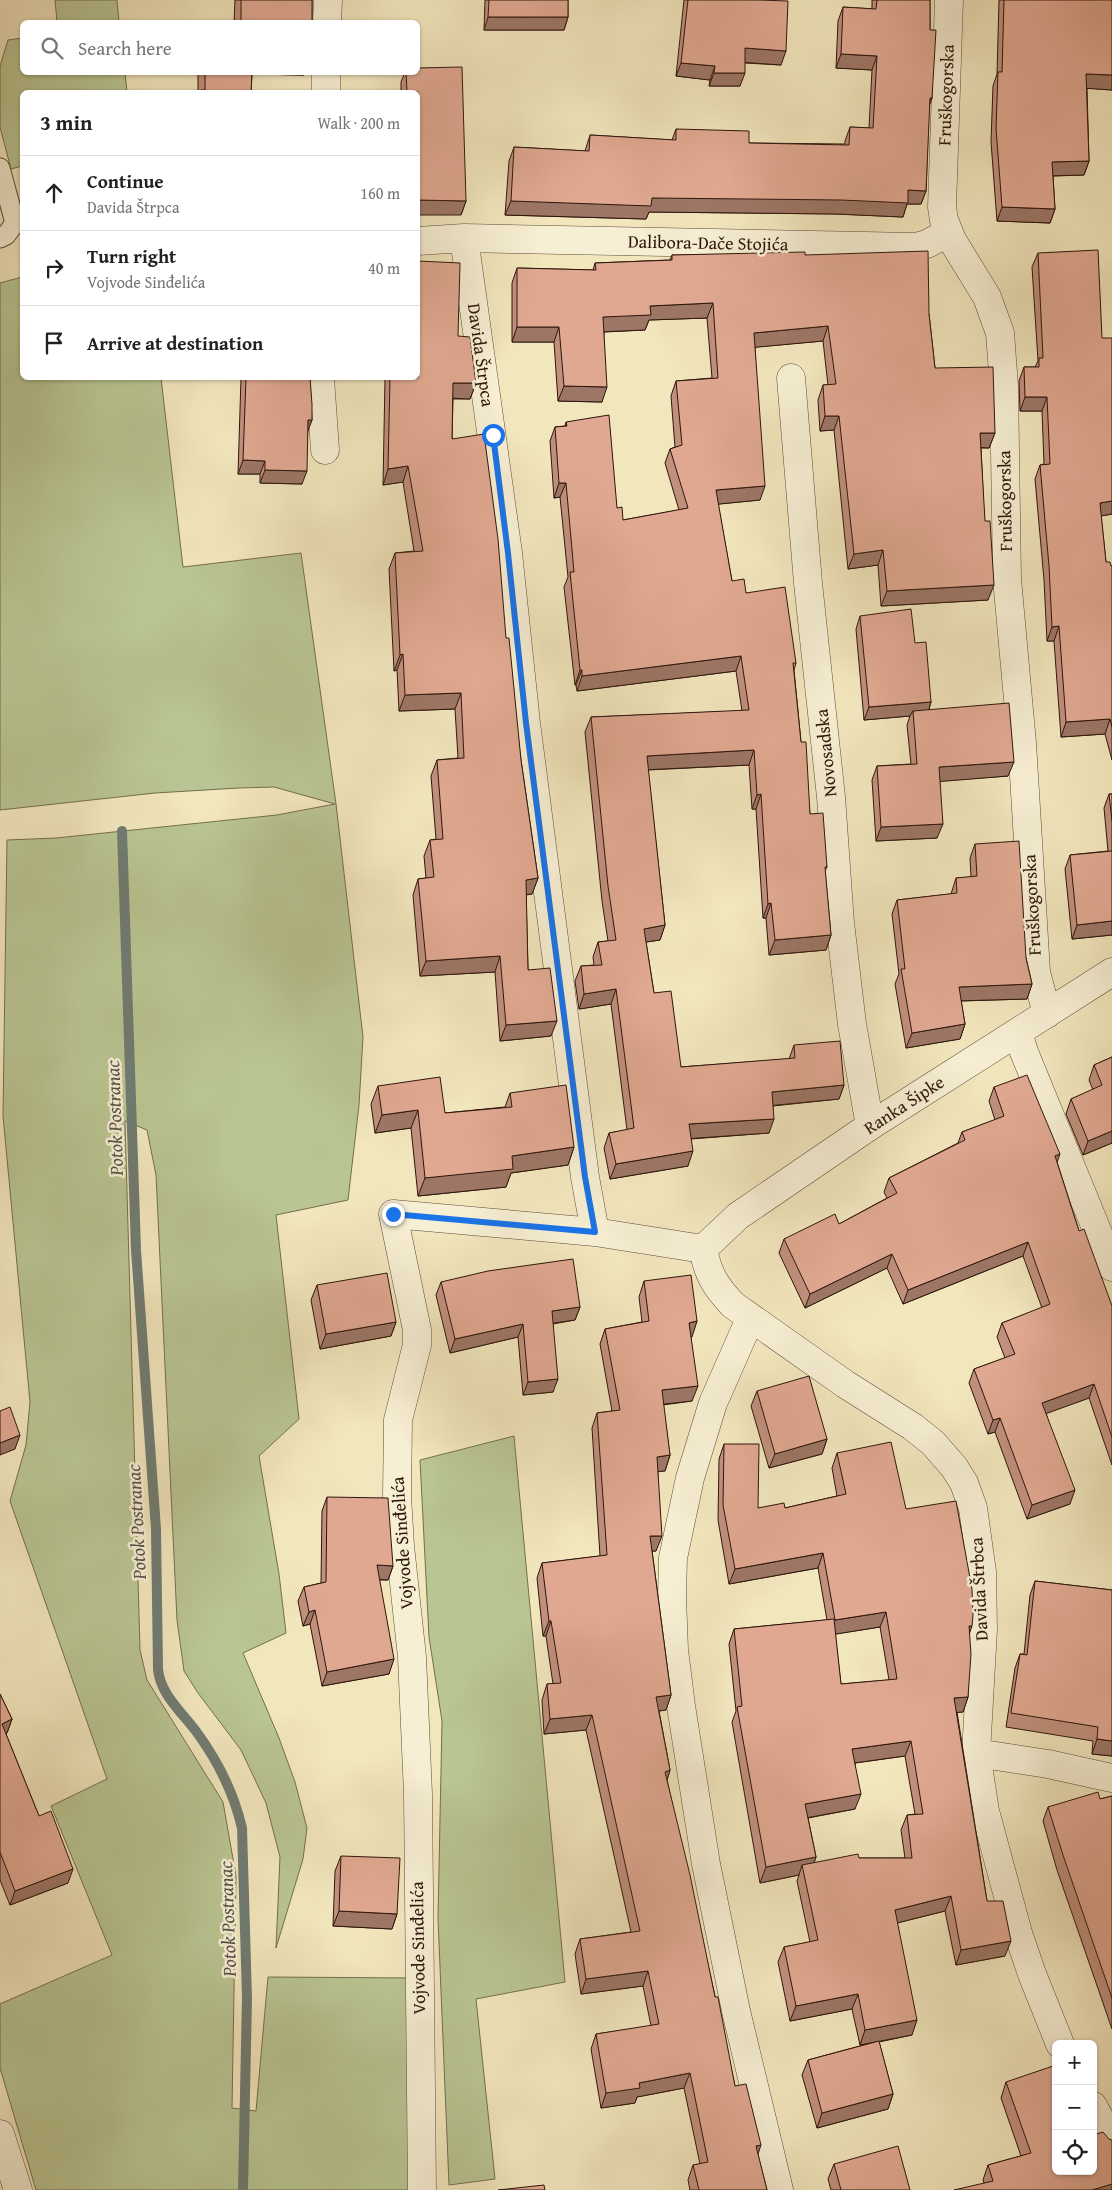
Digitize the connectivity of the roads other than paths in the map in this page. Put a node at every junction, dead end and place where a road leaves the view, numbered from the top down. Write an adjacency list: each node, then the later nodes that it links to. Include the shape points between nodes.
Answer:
1 (328, 0): 3 (street)
2 (950, 0): 7 (street, Fruškogorska, via 942,207)
3 (327, 20)
4 (326, 75): 5 (street)
5 (326, 90)
6 (0, 168): 8 (lane, via 15,222)
7 (949, 232): 9 (street, Dalibora-Dače Stojića, via 915,247); 15 (street, Fruškogorska, via 988,297 1000,333 1007,579 1022,744 1036,972)
8 (0, 238)
9 (464, 238): 10 (street); 18 (street, Davida Štrpca, via 506,534 526,723 583,1167)
10 (420, 241)
11 (791, 378): 17 (street, Novosadska, via 840,923 852,1024)
12 (320, 380): 13 (street)
13 (325, 450)
14 (1112, 972): 15 (street, Ranka Šipke)
15 (1047, 1014): 16 (street, Ranka Šipke)
16 (1018, 1032): 17 (street, Ranka Šipke); 20 (street)
17 (870, 1126): 19 (street, Ranka Šipke, via 738,1216)
18 (595, 1232): 19 (street, Vojvode Sinđelića); 29 (street, Vojvode Sinđelića, via 393,1214 417,1345 398,1420 397,1480 400,1546 412,1657 418,1794)
19 (703, 1249): 21 (street, Davida Štrbca, via 710,1276 719,1290)
20 (1112, 1267)
21 (750, 1318): 22 (street, Davida Štrbca, via 913,1427 933,1443 964,1483 973,1508 982,1572 983,1630); 30 (street, via 713,1403 690,1478 673,1558 672,1597 680,1706 706,1864 736,2011)
22 (976, 1753): 23 (street); 24 (street, Davida Štrbca, via 985,1811 1018,1933)
23 (1112, 1778)
24 (1058, 2040)
25 (1097, 2113): 27 (street)
26 (0, 2134): 28 (street)
27 (1112, 2141)
28 (18, 2190)
29 (422, 2190)
30 (779, 2190)

